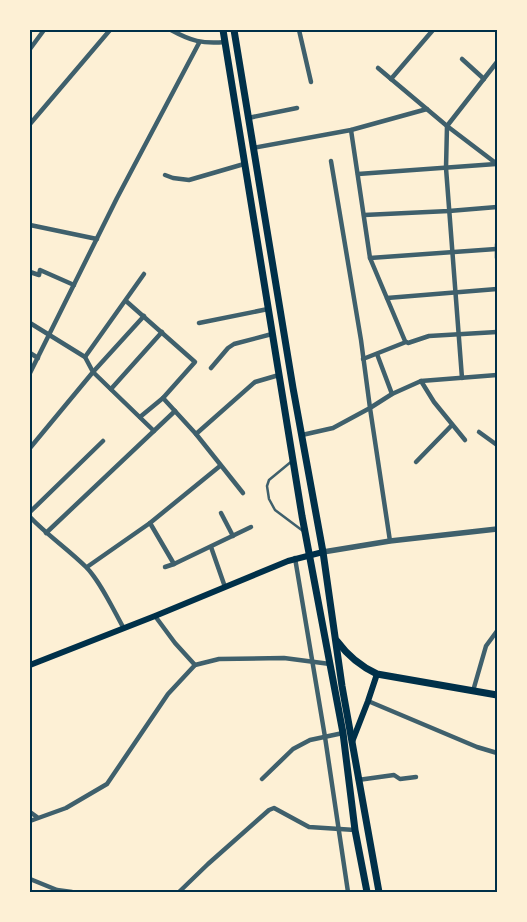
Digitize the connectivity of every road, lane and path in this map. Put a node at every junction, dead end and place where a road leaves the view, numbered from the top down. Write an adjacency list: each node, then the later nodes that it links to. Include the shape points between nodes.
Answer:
1 (44, 30): 10 (street)
2 (110, 30): 20 (street)
3 (171, 30): 9 (street)
4 (223, 30): 8 (main road)
5 (234, 30): 19 (main road)
6 (299, 30): 16 (street)
7 (433, 30): 14 (street)
8 (225, 42): 9 (street); 25 (main road)
9 (199, 43): 34 (street)
10 (30, 49)
11 (462, 59): 15 (street)
12 (497, 62): 15 (street)
13 (378, 68): 14 (street)
14 (391, 79): 18 (street)
15 (484, 79): 21 (street)
16 (311, 82)
17 (297, 108): 19 (street)
18 (427, 109): 21 (street); 22 (street)
19 (248, 118): 23 (main road)
20 (30, 124)
21 (447, 126): 26 (street); 27 (street)
22 (351, 130): 23 (street); 28 (street)
23 (253, 148): 35 (main road)
24 (331, 161): 63 (street)
25 (244, 164): 29 (street, via 189,180); 37 (main road)
26 (497, 164): 27 (street)
27 (446, 168): 28 (street); 31 (street)
28 (358, 174): 32 (street)
29 (165, 175)
30 (497, 207): 31 (street)
31 (449, 211): 32 (street); 39 (street)
32 (364, 215): 40 (street)
33 (30, 225): 34 (street)
34 (97, 239): 44 (street)
35 (269, 244): 37 (main road); 81 (main road)
36 (497, 244): 38 (street)
37 (258, 245): 49 (main road)
38 (496, 249): 39 (street); 41 (street)
39 (452, 252): 40 (street); 46 (street)
40 (370, 258): 47 (street)
41 (497, 258)
42 (30, 272): 44 (street, via 39,275 40,270)
43 (144, 274): 48 (street)
44 (74, 285): 56 (street)
45 (497, 289): 46 (street)
46 (455, 292): 47 (street); 57 (street)
47 (387, 298): 58 (street)
48 (126, 301): 50 (street); 61 (street)
49 (268, 309): 52 (street); 55 (main road)
50 (144, 316): 53 (street); 65 (street)
51 (30, 323): 56 (street)
52 (199, 323)
53 (162, 332): 71 (street); 73 (street, via 195,362)
54 (497, 332): 57 (street)
55 (272, 334): 64 (street, via 234,344); 67 (main road)
56 (49, 335): 61 (street); 62 (street)
57 (458, 335): 58 (street, via 429,336); 69 (street)
58 (406, 342): 60 (street)
59 (30, 353): 62 (street)
60 (376, 354): 63 (street); 72 (street)
61 (85, 357): 65 (street)
62 (38, 358): 66 (street)
63 (363, 359): 74 (street)
64 (211, 368)
65 (93, 372): 71 (street); 85 (street)
66 (30, 373)
67 (279, 375): 80 (street, via 255,382); 86 (main road)
68 (497, 375): 69 (street)
69 (462, 378): 70 (street)
70 (421, 382): 72 (street); 77 (street)
71 (111, 389): 76 (street)
72 (392, 394): 74 (street)
73 (163, 398): 75 (street); 76 (street)
74 (370, 408): 81 (street, via 333,428); 99 (street)
75 (174, 411): 78 (street); 80 (street)
76 (140, 417): 78 (street)
77 (452, 425): 83 (street); 87 (street)
78 (154, 430): 96 (street)
79 (479, 432): 84 (street)
80 (196, 434): 88 (street)
81 (302, 435): 101 (main road)
82 (103, 440): 90 (street)
83 (465, 440)
84 (497, 444)
85 (30, 448)
86 (293, 460): 97 (main road); 97 (lane, via 269,480 269,499 275,510)
87 (416, 462)
88 (220, 466): 89 (street); 93 (street)
89 (243, 493)
90 (30, 512)
91 (220, 514): 98 (street)
92 (30, 517): 96 (street)
93 (150, 523): 104 (street); 106 (street)
94 (251, 527): 98 (street)
95 (497, 529): 99 (street)
96 (46, 533): 106 (street)
97 (305, 533): 102 (main road)
98 (234, 536): 100 (street)
99 (390, 541): 101 (street)
100 (211, 547): 104 (street); 107 (street)
101 (323, 552): 102 (main road); 111 (main road)
102 (309, 554): 103 (main road); 114 (main road)
103 (296, 558): 107 (main road); 112 (street)
104 (174, 564): 105 (street)
105 (165, 567)
106 (87, 568): 109 (street)
107 (225, 587): 108 (main road)
108 (155, 616): 109 (main road); 115 (street)
109 (123, 627): 113 (main road)
110 (497, 631): 117 (street, via 486,646)
111 (336, 639): 116 (main road, via 356,661); 122 (main road)
112 (313, 662): 114 (street); 115 (street, via 284,658 219,659); 121 (street)
113 (30, 664)
114 (330, 664): 120 (main road)
115 (195, 665): 128 (street, via 168,694 107,784 66,808)
116 (376, 674): 117 (main road); 119 (main road)
117 (473, 691): 118 (main road)
118 (497, 695)
119 (368, 701): 122 (main road); 123 (street)
120 (343, 733): 121 (street); 131 (main road)
121 (325, 737): 125 (street, via 293,749); 130 (street)
122 (352, 742): 126 (main road)
123 (497, 753)
124 (416, 777): 126 (street, via 400,779 394,775)
125 (262, 779)
126 (358, 780): 137 (main road)
127 (30, 812): 128 (street)
128 (37, 817): 129 (street)
129 (30, 821)
130 (339, 829): 131 (street); 134 (street, via 309,827 274,808); 135 (street)
131 (355, 830): 136 (main road)
132 (30, 878): 133 (street, via 57,890)
133 (72, 892)
134 (179, 892)
135 (348, 892)
136 (368, 892)
137 (379, 892)

